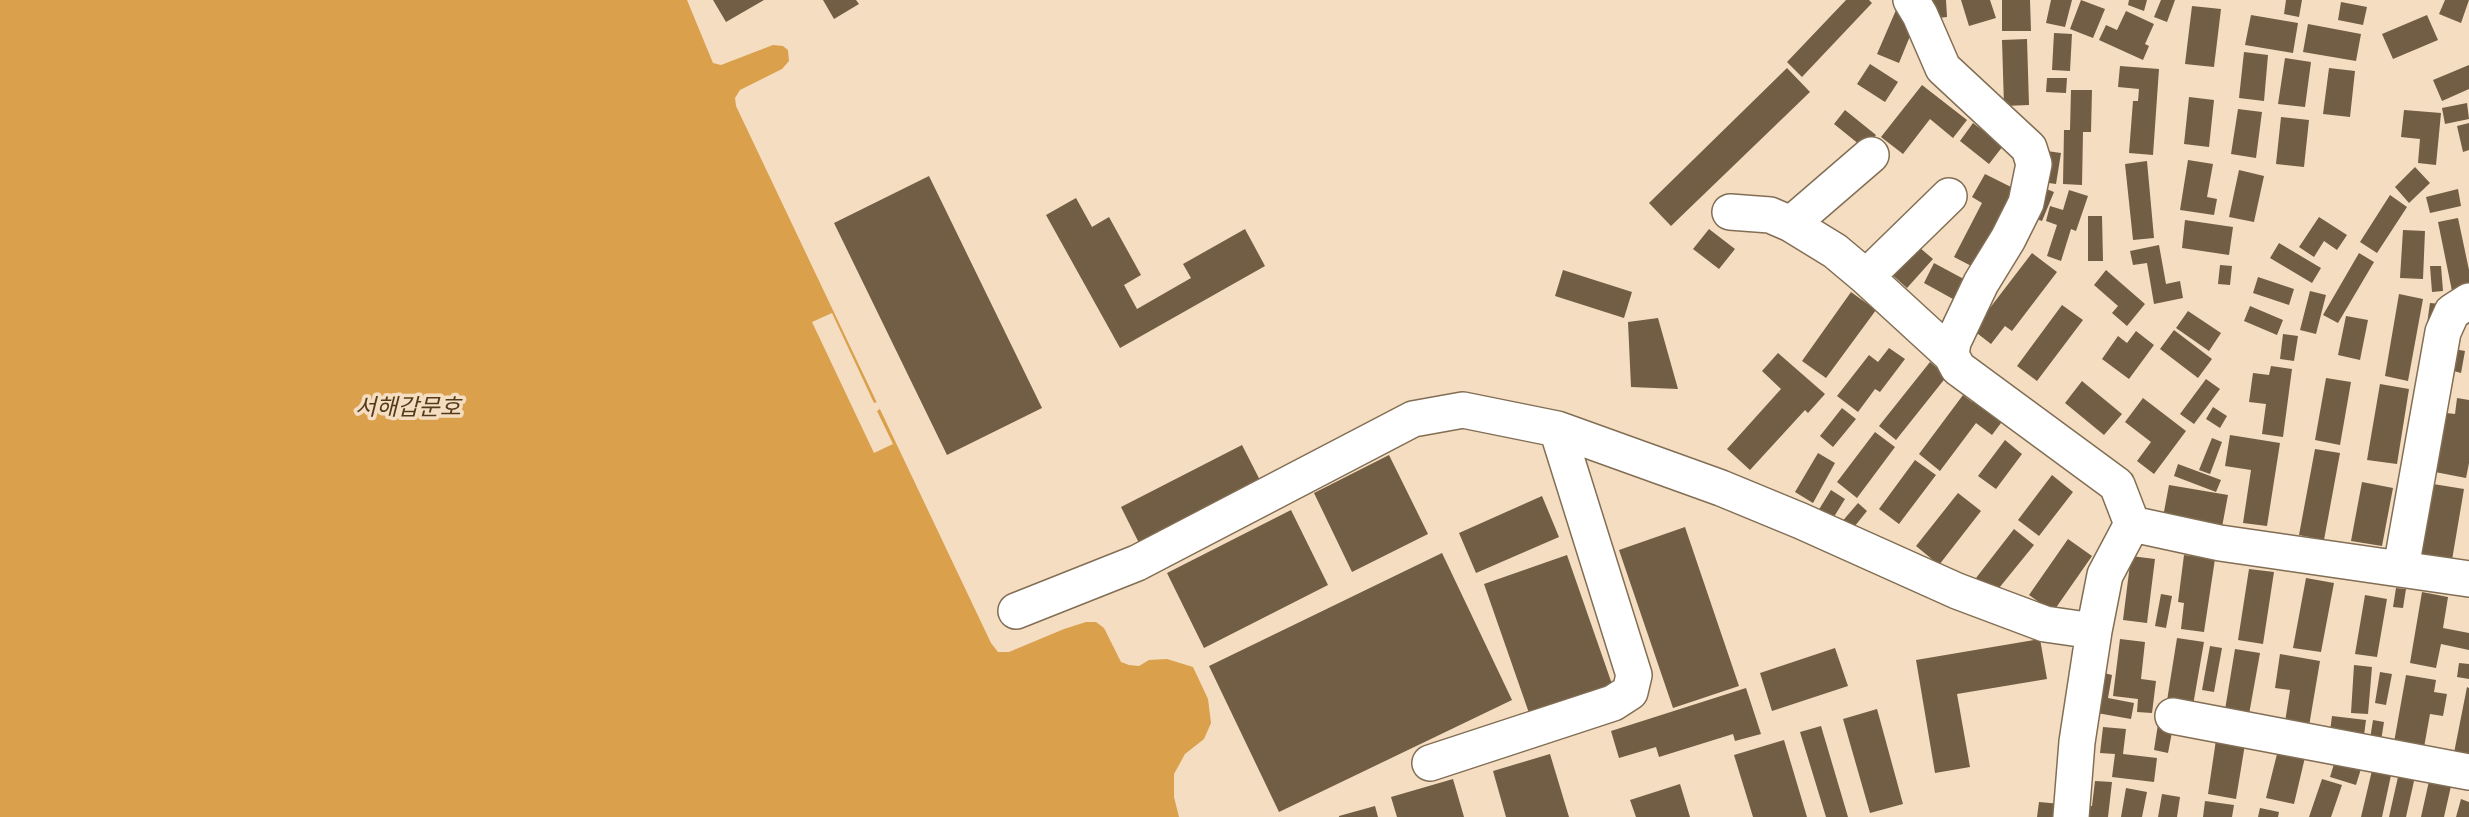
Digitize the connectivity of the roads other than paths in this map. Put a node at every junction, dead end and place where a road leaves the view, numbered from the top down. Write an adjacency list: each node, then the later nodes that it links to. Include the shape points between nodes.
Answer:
1 (1911, 0): 8 (street, via 1943,68 2029,148 2034,164 2026,203 1981,284)
2 (1871, 155): 5 (street)
3 (1949, 196): 6 (street)
4 (1730, 212): 5 (street, via 1770,215)
5 (1791, 224): 6 (street)
6 (1866, 277): 8 (street)
7 (2469, 301): 13 (street, via 2452,312 2443,332)
8 (1951, 355): 12 (street, via 1958,368 2117,485)
9 (1557, 429): 10 (street); 11 (street); 15 (street, via 1463,410 1413,419 1137,563)
10 (1630, 456): 11 (street, via 1609,461 1591,480); 16 (street, via 1801,521 1956,591 2045,624)
11 (1581, 510): 18 (street, via 1633,676 1630,692 1613,703)
12 (2132, 524): 13 (street, via 2220,543); 16 (street, via 2105,576)
13 (2401, 568): 14 (street)
14 (2469, 579)
15 (1016, 611)
16 (2094, 631): 20 (street)
17 (2173, 716): 19 (street)
18 (1430, 763)
19 (2469, 772)
20 (2071, 817)

